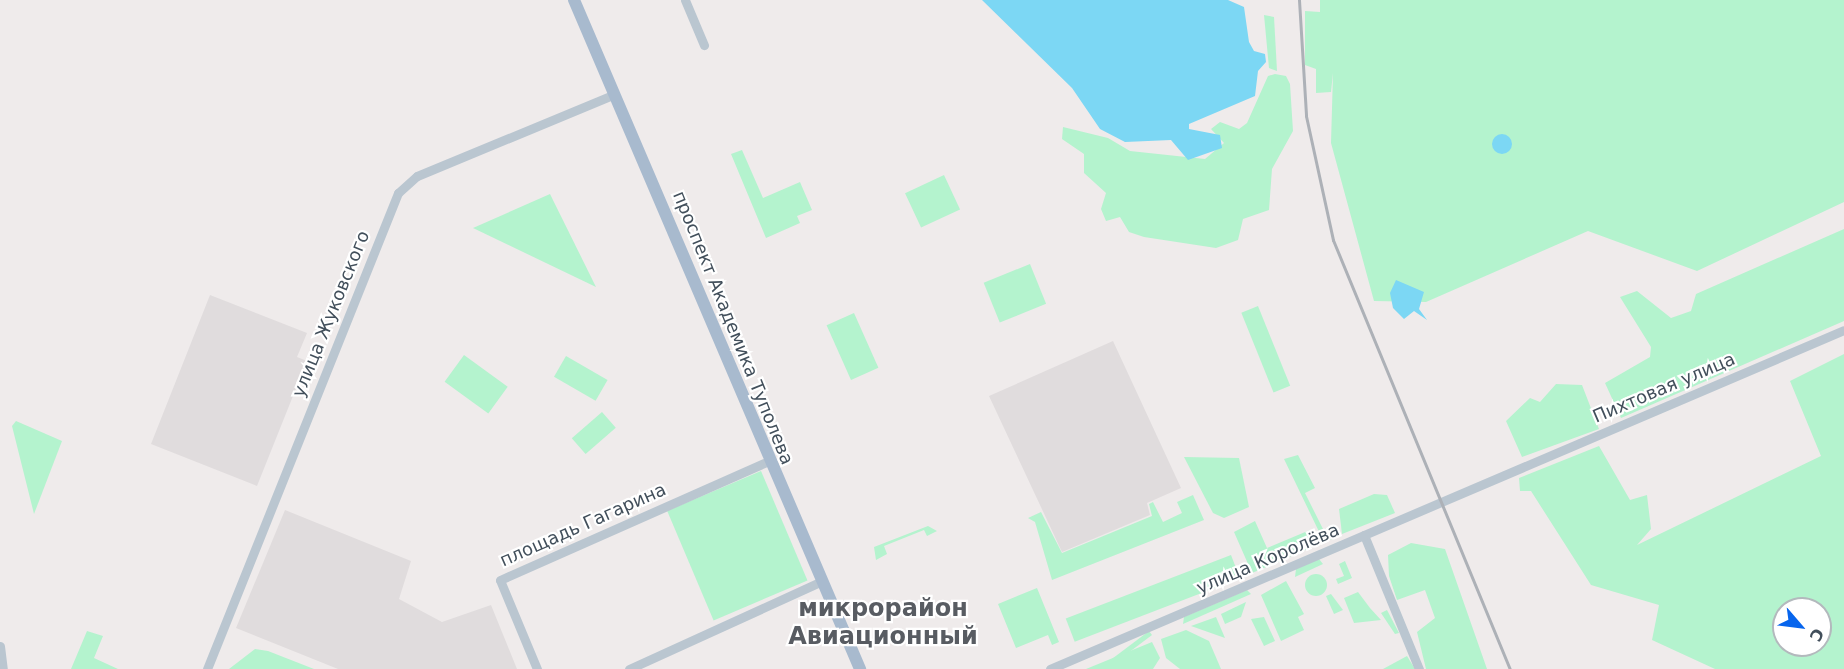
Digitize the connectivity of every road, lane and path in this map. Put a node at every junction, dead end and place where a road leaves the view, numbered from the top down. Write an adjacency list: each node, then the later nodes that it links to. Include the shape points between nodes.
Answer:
1 (574, 0): 4 (main road, проспект Академика Туполева)
2 (685, 0): 3 (street)
3 (704, 45)
4 (615, 94): 6 (main road, проспект Академика Туполева); 12 (street, улица Жуковского, via 417,176 398,193)
5 (1844, 330): 7 (street, Пихтовая улица)
6 (768, 461): 9 (main road, проспект Академика Туполева); 13 (street, площадь Гагарина, via 500,580)
7 (1498, 477): 8 (street, улица Королёва)
8 (1364, 535): 16 (street, улица Королёва); 17 (street)
9 (820, 582): 14 (street); 15 (main road, проспект Академика Туполева)
10 (0, 646): 11 (street)
11 (3, 669)
12 (207, 669)
13 (537, 669)
14 (629, 669)
15 (860, 669)
16 (1050, 669)
17 (1419, 669)

